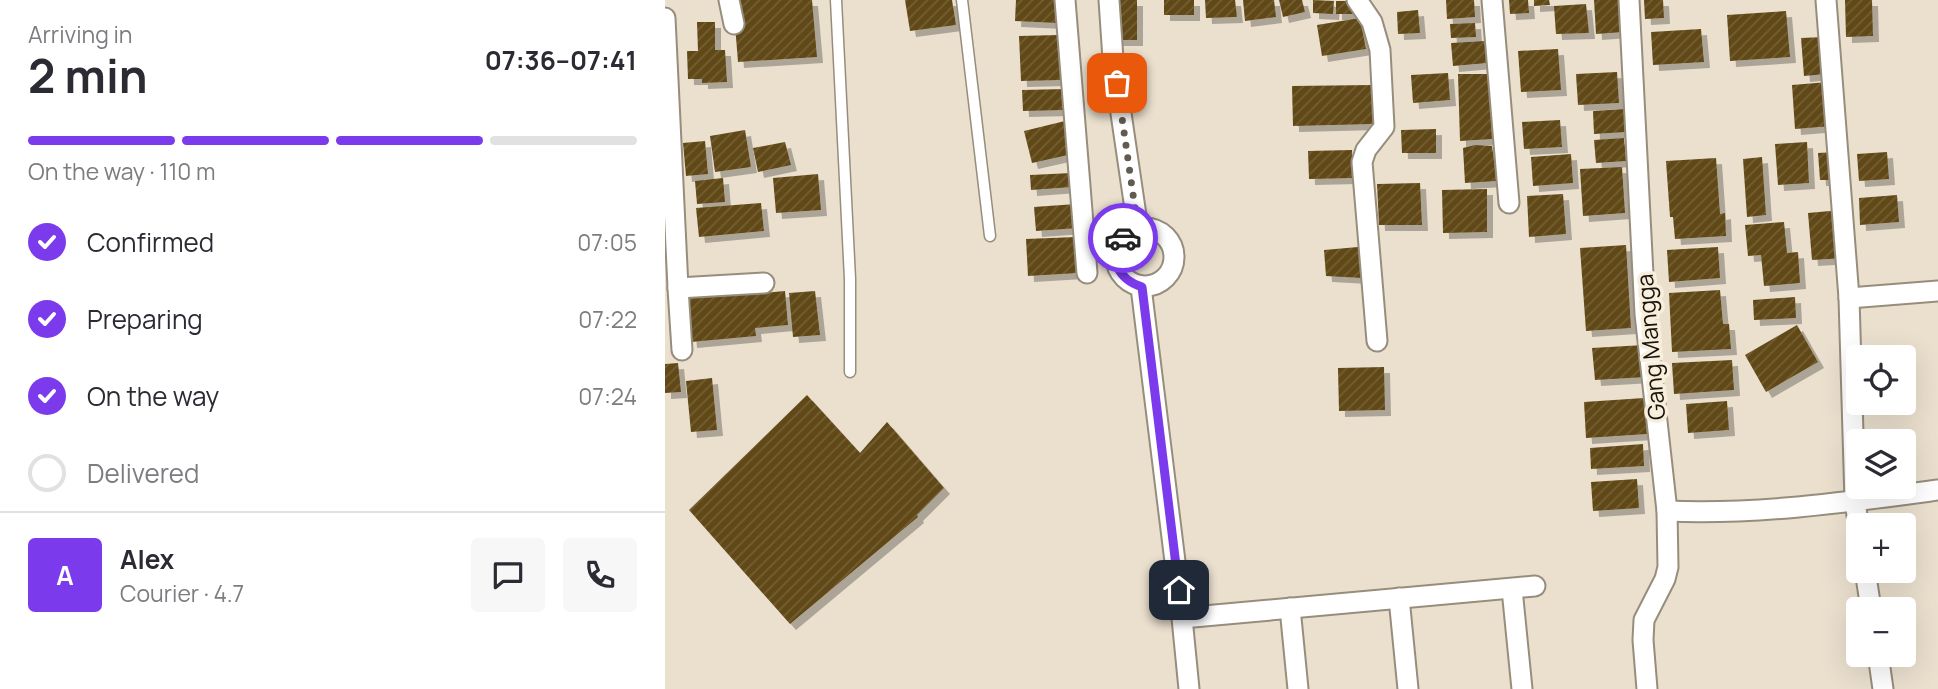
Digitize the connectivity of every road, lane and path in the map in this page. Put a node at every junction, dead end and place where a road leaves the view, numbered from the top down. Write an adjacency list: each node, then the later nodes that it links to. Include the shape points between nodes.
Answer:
1 (729, 0): 11 (street)
2 (836, 0): 23 (lane)
3 (962, 0): 14 (lane)
4 (1065, 0): 15 (street)
5 (1109, 0): 13 (street)
6 (1357, 0): 21 (street, via 1372,22 1380,50 1384,127 1362,162)
7 (1492, 0): 12 (street)
8 (1629, 0): 26 (street, Gang Mangga, via 1644,314)
9 (1826, 0): 20 (street)
10 (665, 18): 18 (street)
11 (734, 24)
12 (1509, 203)
13 (1138, 229): 17 (street, via 1121,240 1116,259 1123,277); 17 (street, via 1149,228 1167,237 1175,256 1169,275)
14 (990, 236)
15 (1087, 273)
16 (764, 283): 18 (street)
17 (1142, 287): 32 (street)
18 (678, 288): 22 (street)
19 (1938, 291): 20 (street)
20 (1849, 298): 25 (street)
21 (1377, 341)
22 (682, 350)
23 (850, 372)
24 (1938, 490): 25 (street)
25 (1856, 501): 26 (street, via 1712,513); 27 (street)
26 (1667, 511): 38 (street, Gang Mangga, via 1668,567 1644,620)
27 (1857, 513)
28 (1535, 586): 29 (street)
29 (1512, 589): 30 (street); 37 (street)
30 (1399, 598): 31 (street); 36 (street)
31 (1290, 608): 32 (street); 35 (street)
32 (1182, 618): 34 (street)
33 (1880, 667): 39 (street)
34 (1189, 689)
35 (1298, 689)
36 (1408, 689)
37 (1522, 689)
38 (1647, 689)
39 (1883, 689)

